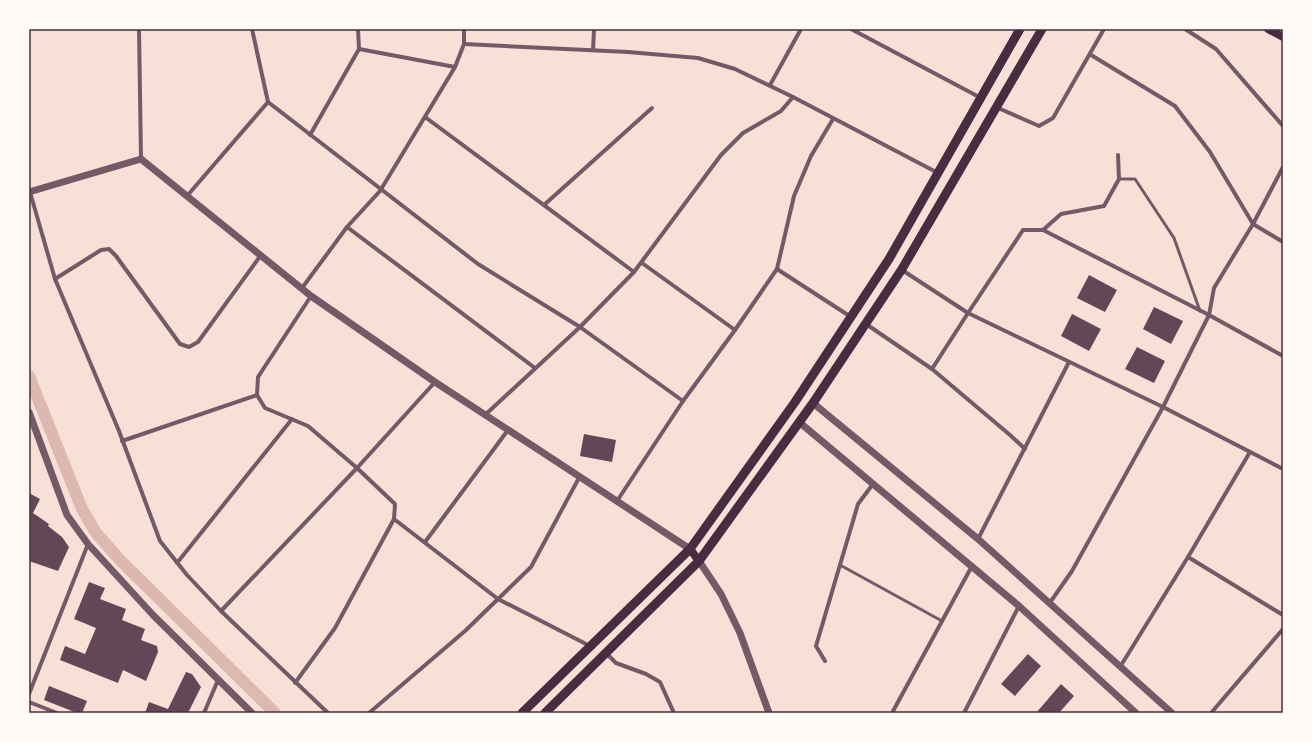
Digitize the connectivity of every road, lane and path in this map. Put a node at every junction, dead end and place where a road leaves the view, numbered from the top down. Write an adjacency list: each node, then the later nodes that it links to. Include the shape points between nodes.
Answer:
1 (138, 29): 30 (street)
2 (252, 29): 22 (street)
3 (358, 29): 15 (street)
4 (464, 29): 14 (street)
5 (594, 29): 16 (street)
6 (801, 29): 19 (street)
7 (851, 29): 21 (street)
8 (1020, 29): 21 (main road)
9 (1042, 29): 23 (main road)
10 (1104, 29): 17 (street)
11 (1185, 29): 27 (street, via 1216,50)
12 (1268, 29): 13 (main road)
13 (1283, 37)
14 (464, 44): 16 (street); 18 (street)
15 (359, 49): 18 (street); 28 (street)
16 (593, 50): 19 (street, via 698,58 735,69)
17 (1091, 55): 23 (street, via 1053,118 1039,126); 38 (street, via 1176,106 1210,152)
18 (455, 68): 25 (street)
19 (770, 85): 20 (street)
20 (793, 97): 26 (street); 43 (street, via 781,111 742,133 721,155)
21 (981, 98): 32 (main road)
22 (268, 102): 28 (street); 36 (street)
23 (996, 107): 45 (main road)
24 (652, 108): 37 (street)
25 (425, 117): 34 (street); 37 (street)
26 (833, 119): 32 (street); 44 (street, via 811,156 794,196)
27 (1283, 126)
28 (310, 135): 34 (street)
29 (1118, 155): 33 (street)
30 (142, 159): 35 (street); 36 (street)
31 (1283, 167): 38 (street)
32 (938, 173): 53 (main road, via 889,259)
33 (1119, 179): 40 (street, via 1104,206 1060,214); 50 (lane, via 1135,180 1174,238)
34 (380, 190): 39 (street); 55 (street, via 478,264)
35 (30, 192): 47 (street)
36 (187, 196): 42 (street)
37 (544, 205): 46 (street)
38 (1253, 224): 41 (street); 52 (street, via 1214,288)
39 (347, 227): 48 (street); 59 (street)
40 (1043, 230): 50 (street); 51 (street, via 1023,230)
41 (1283, 242)
42 (262, 255): 47 (street, via 198,342 189,347 180,344 110,249 101,250); 48 (street)
43 (642, 262): 46 (street); 56 (street)
44 (777, 269): 53 (street); 56 (street)
45 (902, 269): 51 (street); 54 (main road)
46 (634, 272): 55 (street)
47 (55, 279): 72 (street)
48 (302, 288): 49 (street)
49 (312, 296): 61 (street); 62 (street, via 258,377)
50 (1200, 311): 52 (street)
51 (968, 313): 58 (street); 60 (street)
52 (1209, 315): 57 (street); 65 (street)
53 (851, 317): 84 (main road, via 795,402)
54 (865, 324): 60 (street); 64 (main road)
55 (580, 327): 59 (street); 63 (street)
56 (735, 330): 63 (street)
57 (1283, 356)
58 (1070, 362): 65 (street); 73 (street)
59 (535, 368): 67 (street)
60 (932, 368): 73 (street)
61 (435, 382): 67 (street); 76 (street)
62 (257, 395): 68 (street, via 265,408); 72 (street)
63 (683, 401): 79 (street)
64 (813, 403): 69 (main road); 81 (street)
65 (1163, 407): 74 (street); 91 (street, via 1072,571)
66 (29, 412): 70 (street)
67 (486, 415): 71 (street)
68 (292, 419): 76 (street, via 308,426); 87 (street)
69 (799, 422): 78 (street); 86 (main road)
70 (31, 425): 83 (street, via 67,515)
71 (508, 430): 77 (street); 82 (street)
72 (122, 441): 87 (street, via 160,541)
73 (1025, 449): 81 (street)
74 (1250, 452): 75 (street); 85 (street)
75 (1282, 467)
76 (357, 468): 80 (street, via 395,504); 93 (street)
77 (580, 476): 79 (street); 90 (street, via 531,568)
78 (873, 484): 88 (street, via 858,504); 89 (street)
79 (617, 501): 84 (street)
80 (394, 519): 82 (street); 102 (street, via 335,628)
81 (978, 540): 91 (street)
82 (425, 542): 90 (street)
83 (88, 544): 101 (street, via 153,615); 103 (street)
84 (690, 549): 86 (main road); 97 (main road)
85 (1188, 557): 94 (street); 100 (street)
86 (699, 562): 98 (main road); 113 (street, via 721,594 740,633)
87 (177, 563): 93 (street)
88 (840, 565): 95 (lane); 99 (street, via 816,646)
89 (972, 566): 92 (street); 95 (street)
90 (498, 599): 97 (street); 109 (street, via 465,631)
91 (1049, 604): 100 (street)
92 (1019, 606): 115 (street); 116 (street)
93 (221, 611): 102 (street)
94 (1283, 615)
95 (942, 622): 114 (street)
96 (1283, 629): 118 (street)
97 (591, 647): 110 (main road)
98 (605, 653): 111 (main road); 112 (street, via 616,663 660,682)
99 (826, 661)
100 (1120, 668): 117 (street)
101 (218, 679): 106 (street); 107 (street)
102 (295, 683): 108 (street)
103 (29, 694)
104 (29, 702): 105 (street)
105 (56, 713)
106 (204, 713)
107 (252, 713)
108 (328, 713)
109 (368, 713)
110 (522, 713)
111 (545, 713)
112 (674, 713)
113 (769, 713)
114 (892, 713)
115 (964, 713)
116 (1136, 713)
117 (1172, 713)
118 (1211, 713)

